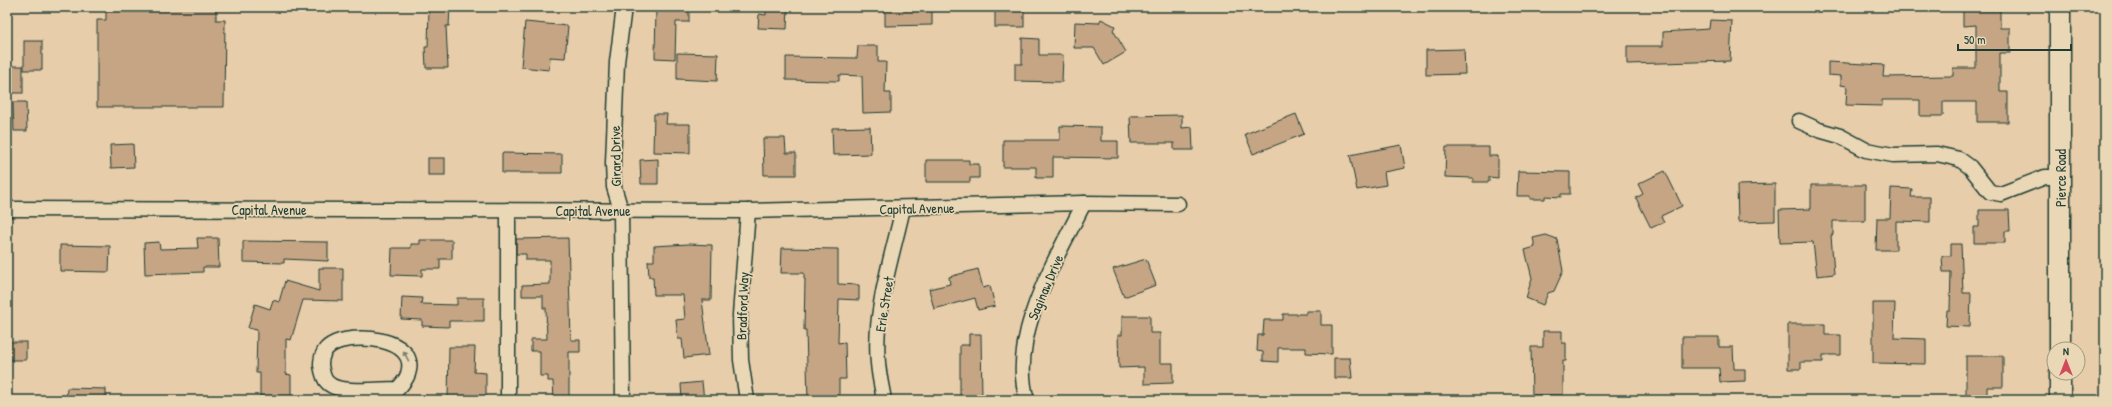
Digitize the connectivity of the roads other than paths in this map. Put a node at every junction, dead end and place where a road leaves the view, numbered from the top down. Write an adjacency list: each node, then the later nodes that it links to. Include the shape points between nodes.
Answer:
1 (624, 7): 10 (street, Girard Drive, via 617,62 613,163 614,187)
2 (2060, 7): 4 (street, Pierce Road)
3 (1799, 121): 4 (street, via 1840,136 1866,150 1893,155 1937,154 1959,159 1970,167 1990,192 2001,194 2045,177)
4 (2060, 177): 12 (street, Pierce Road)
5 (1084, 203): 6 (street, Capital Avenue); 8 (street, Capital Avenue); 20 (street, Saginaw Drive, via 1041,290 1029,326 1023,367)
6 (1178, 204)
7 (7, 208): 9 (street, Capital Avenue)
8 (903, 208): 11 (street, Capital Avenue); 19 (street, Erie Street, via 882,302 879,329 878,363)
9 (508, 210): 10 (street, Capital Avenue); 16 (street)
10 (621, 210): 11 (street, Capital Avenue); 17 (street, Girard Drive)
11 (748, 211): 18 (street, Bradford Way, via 740,315 741,360)
12 (2060, 341)
13 (2060, 381): 21 (street)
14 (392, 394): 15 (street); 15 (street, one-way to 15, via 402,385 408,374 409,361 405,352 383,340 368,338 332,344 323,353 321,364 327,382)
15 (347, 395)
16 (508, 400)
17 (623, 400)
18 (747, 400)
19 (884, 400)
20 (1027, 400)
21 (2060, 400)

